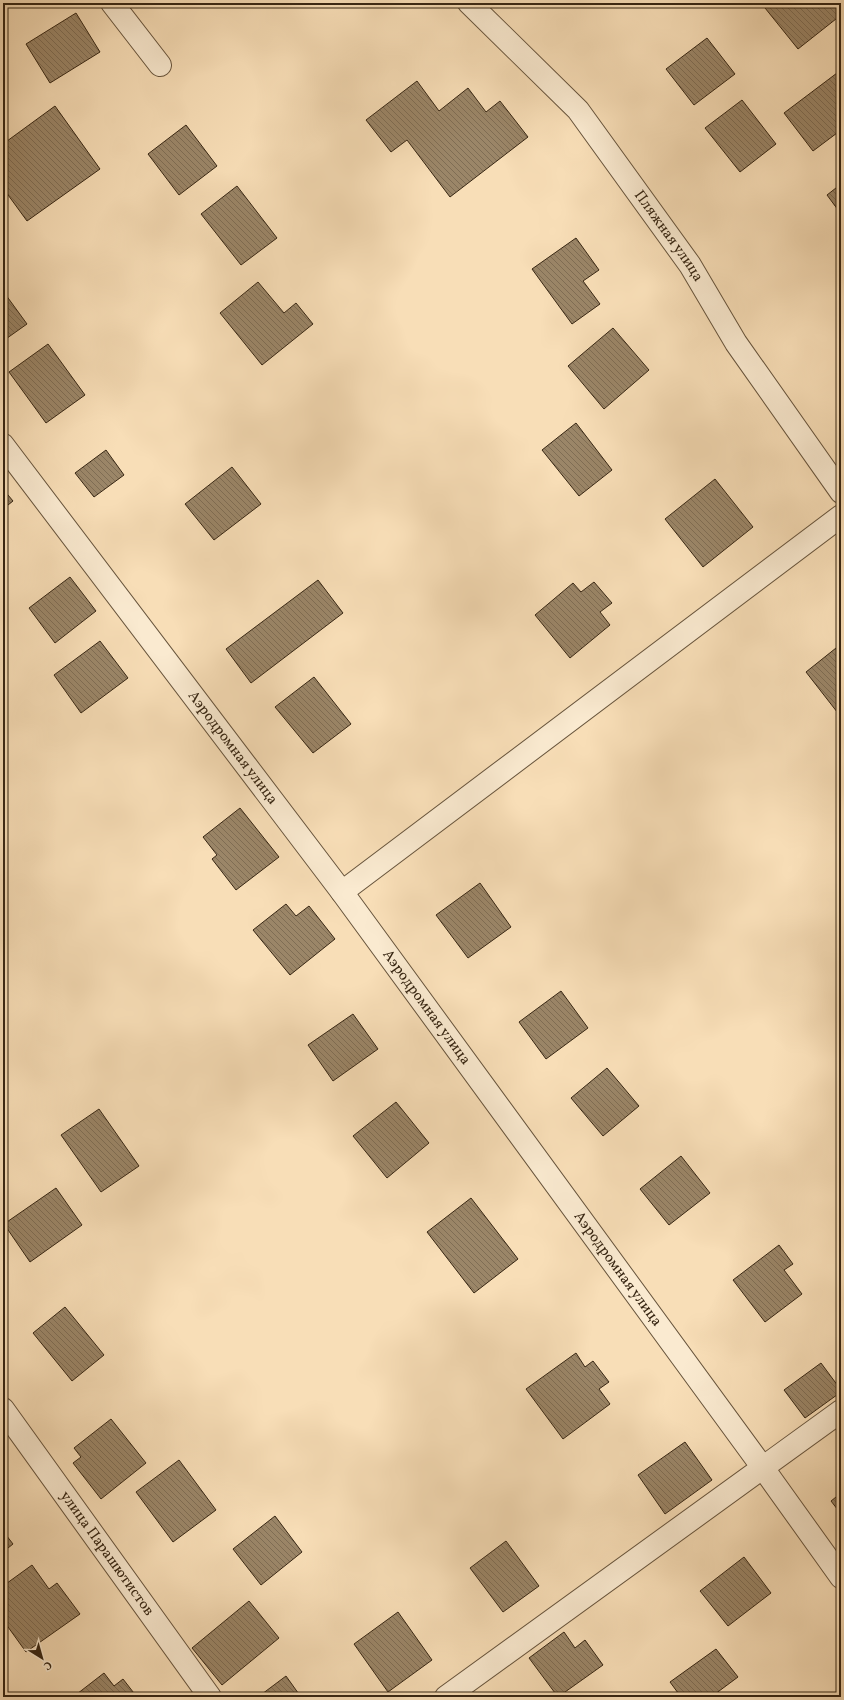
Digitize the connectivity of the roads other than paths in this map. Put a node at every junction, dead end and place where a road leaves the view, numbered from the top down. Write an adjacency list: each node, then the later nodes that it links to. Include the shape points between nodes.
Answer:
1 (112, 3): 3 (street)
2 (469, 3): 5 (street, Пляжная улица, via 578,110 690,265 736,343)
3 (160, 65)
4 (3, 445): 7 (street, Аэродромная улица)
5 (841, 492)
6 (841, 516): 7 (street)
7 (342, 892): 10 (street, Аэродромная улица)
8 (3, 1410): 12 (street, улица Парашютистов)
9 (841, 1411): 10 (street)
10 (763, 1468): 11 (street, Аэродромная улица); 13 (street)
11 (841, 1577)
12 (210, 1697)
13 (446, 1697)

